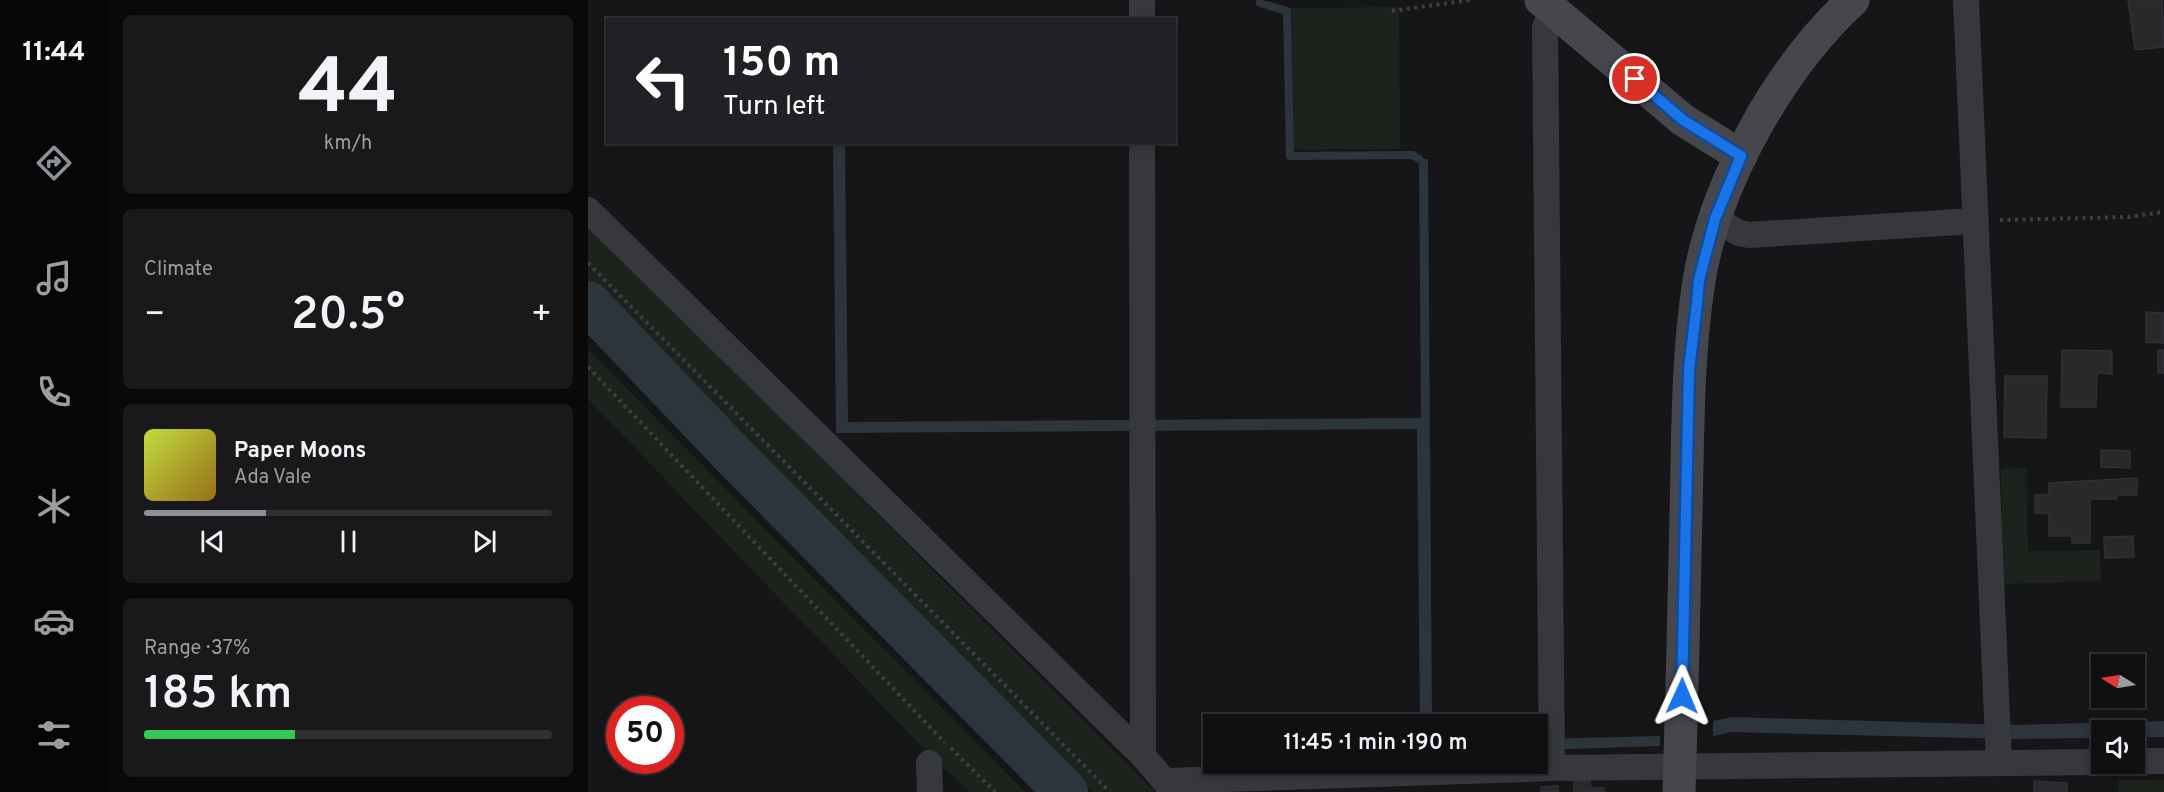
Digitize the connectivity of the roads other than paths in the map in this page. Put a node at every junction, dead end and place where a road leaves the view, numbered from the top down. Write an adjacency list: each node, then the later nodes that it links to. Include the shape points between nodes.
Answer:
1 (1142, 0): 5 (street)
2 (1853, 0): 7 (main road, via 1827,24 1783,85)
3 (1966, 0): 10 (street)
4 (1548, 6): 7 (main road, via 1683,120); 11 (street, via 1545,27)
5 (1142, 18)
6 (1142, 144): 13 (street)
7 (1741, 156): 9 (main road)
8 (588, 210): 13 (street)
9 (1715, 219): 10 (street, via 1749,235); 18 (main road, via 1699,280 1689,370)
10 (1974, 221): 12 (street)
11 (1552, 753): 18 (street); 19 (street, via 1427,772)
12 (1999, 755): 14 (street); 18 (street)
13 (1143, 756): 19 (street)
14 (2091, 761)
15 (2164, 761): 16 (street)
16 (2145, 762)
17 (929, 763): 20 (street)
18 (1680, 779)
19 (1170, 786)
20 (930, 792)

